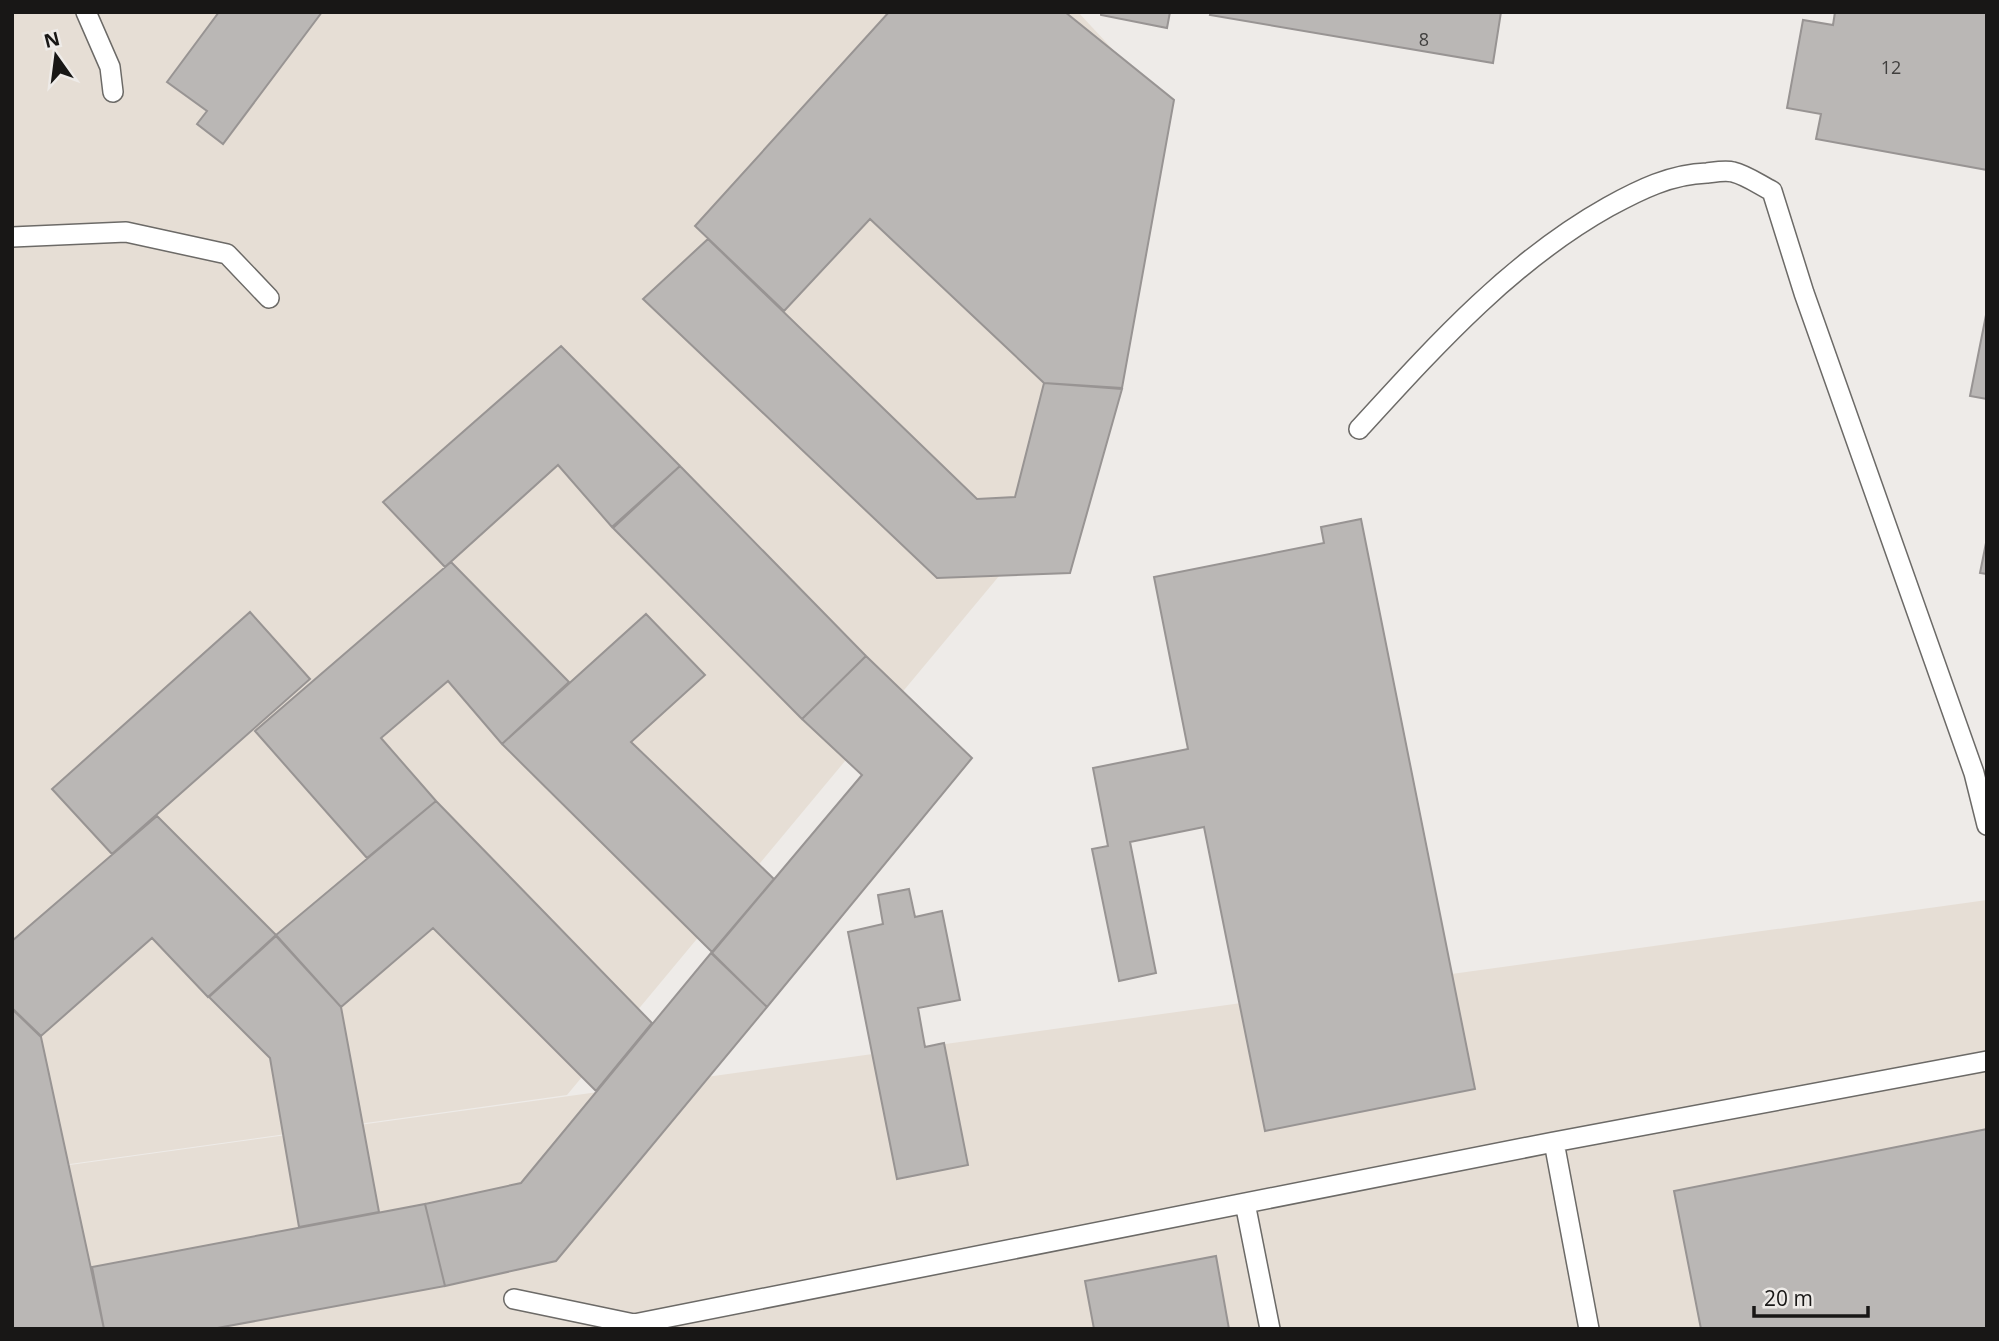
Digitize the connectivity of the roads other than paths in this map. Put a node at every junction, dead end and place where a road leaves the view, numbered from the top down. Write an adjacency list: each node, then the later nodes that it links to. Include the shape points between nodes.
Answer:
1 (86, 12): 2 (lane, via 110,67)
2 (113, 92)
3 (12, 237): 4 (lane, via 126,232 227,254)
4 (270, 298)
5 (1359, 429): 6 (lane, via 1477,305 1583,222 1637,191 1687,173 1733,172 1772,191 1974,773)
6 (1987, 825)
7 (1987, 1061): 8 (lane)
8 (1554, 1142): 9 (lane); 13 (lane)
9 (1245, 1203): 11 (lane); 12 (lane)
10 (514, 1299): 11 (lane)
11 (634, 1326)
12 (1270, 1329)
13 (1589, 1329)

